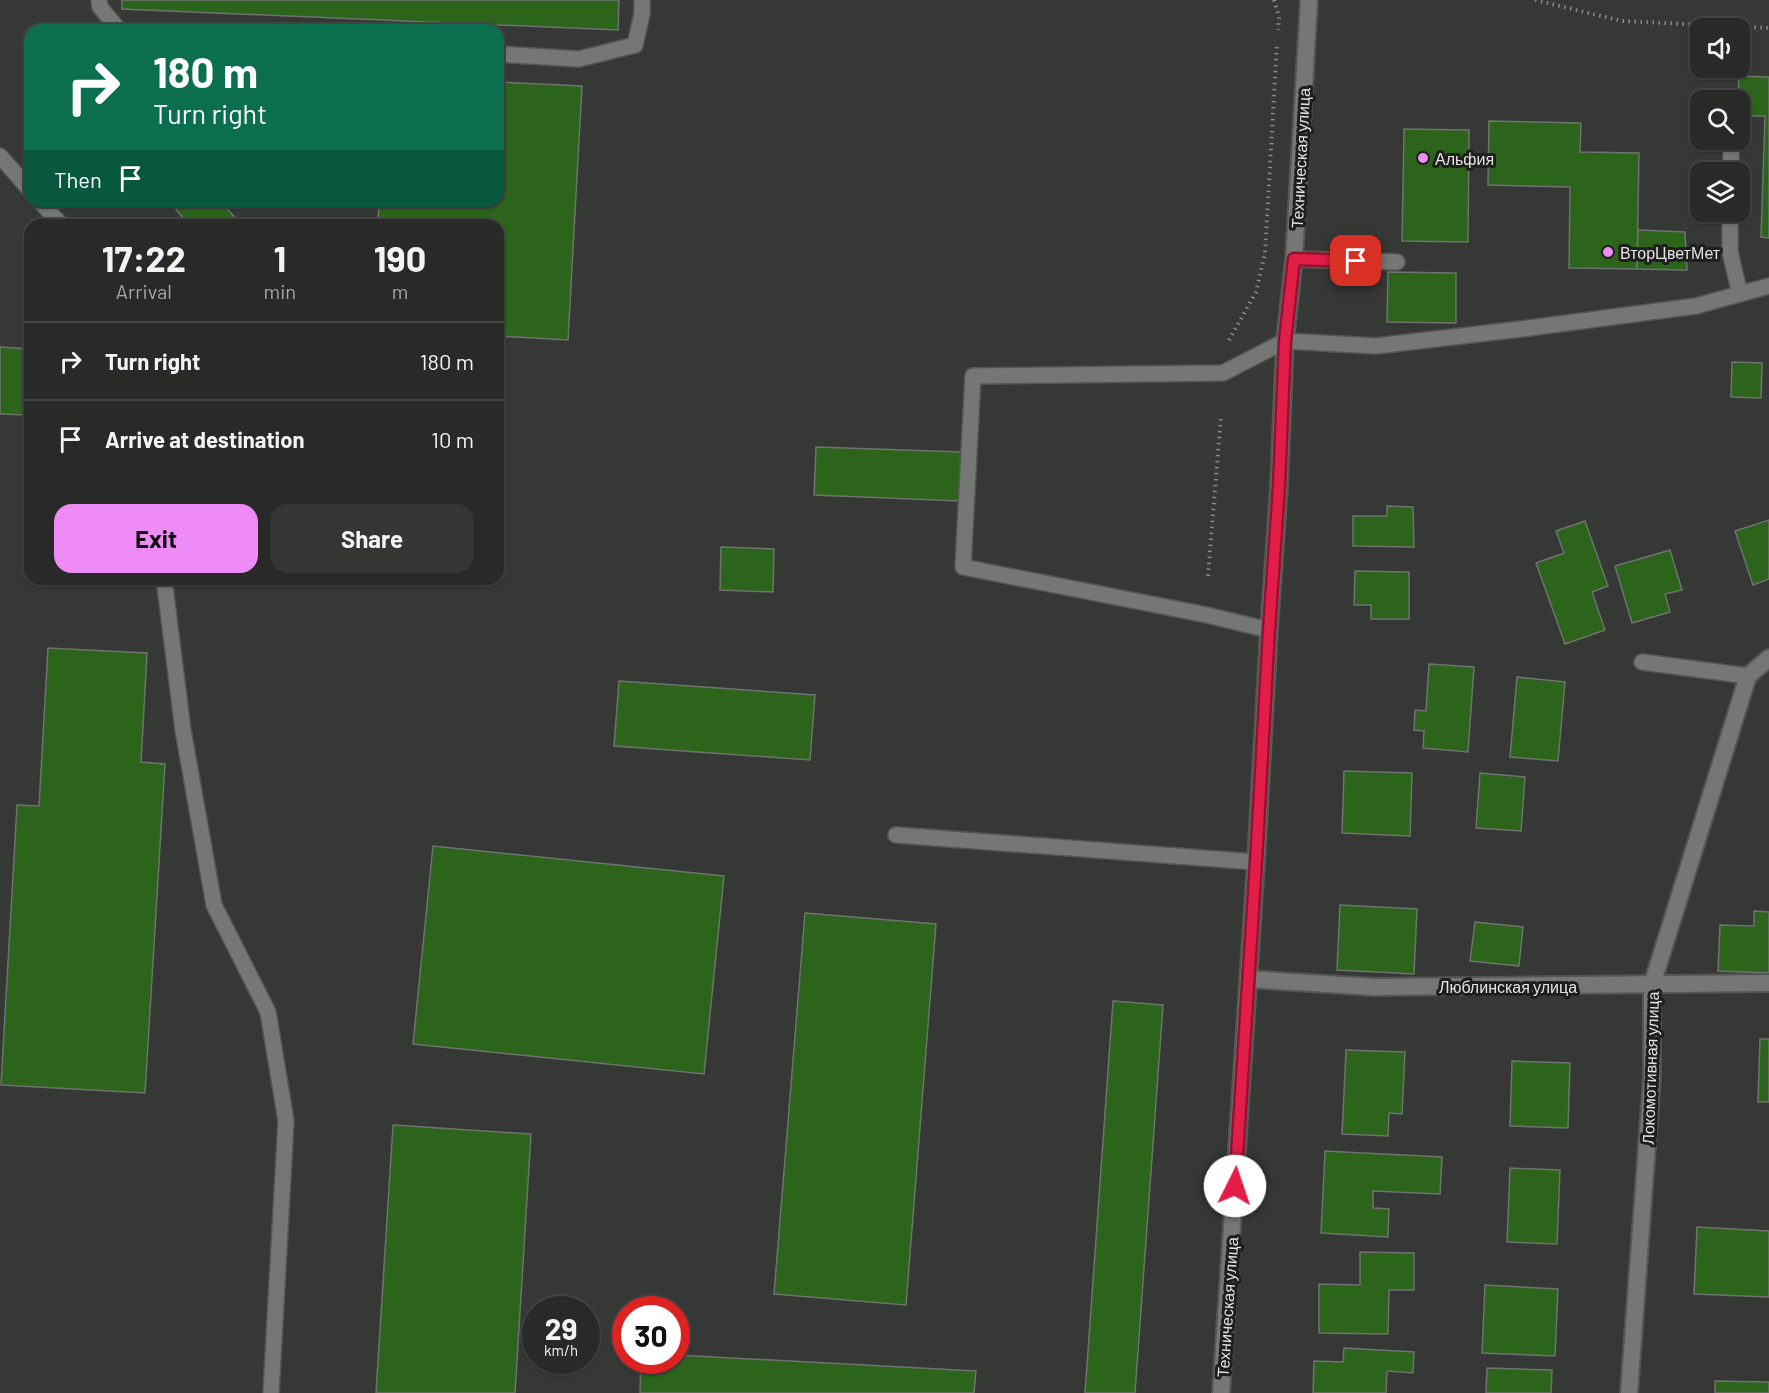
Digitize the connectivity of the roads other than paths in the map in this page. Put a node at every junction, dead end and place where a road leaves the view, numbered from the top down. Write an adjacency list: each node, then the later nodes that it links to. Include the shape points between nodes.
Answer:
1 (99, 0): 4 (lane, via 100,8)
2 (642, 0): 5 (lane, via 635,45 579,59)
3 (1309, 0): 13 (street, Техническая улица)
4 (114, 24)
5 (504, 54)
6 (1731, 152): 8 (lane)
7 (0, 156): 9 (lane)
8 (1731, 162)
9 (24, 183)
10 (45, 207): 11 (lane)
11 (56, 219)
12 (1730, 222): 16 (lane, via 1730,252)
13 (1294, 259): 14 (lane); 17 (street, Техническая улица)
14 (1397, 261)
15 (1769, 286): 16 (lane)
16 (1740, 294): 17 (lane, via 1696,306 1376,346)
17 (1285, 341): 19 (street, Техническая улица); 19 (lane, via 1223,373 974,376 963,567)
18 (165, 585): 28 (lane, via 183,730 214,905 268,1012 285,1121)
19 (1269, 630): 24 (street, Техническая улица)
20 (1769, 658): 22 (street)
21 (1642, 662): 22 (lane)
22 (1748, 676): 27 (street, Локомотивная улица)
23 (896, 835): 24 (lane)
24 (1256, 862): 25 (street, Техническая улица)
25 (1248, 979): 27 (street, Люблинская улица, via 1374,987); 29 (street, Техническая улица)
26 (1769, 983): 27 (street, Люблинская улица)
27 (1652, 985): 30 (street, Локомотивная улица, via 1652,1077)
28 (271, 1393)
29 (1221, 1393)
30 (1629, 1393)

